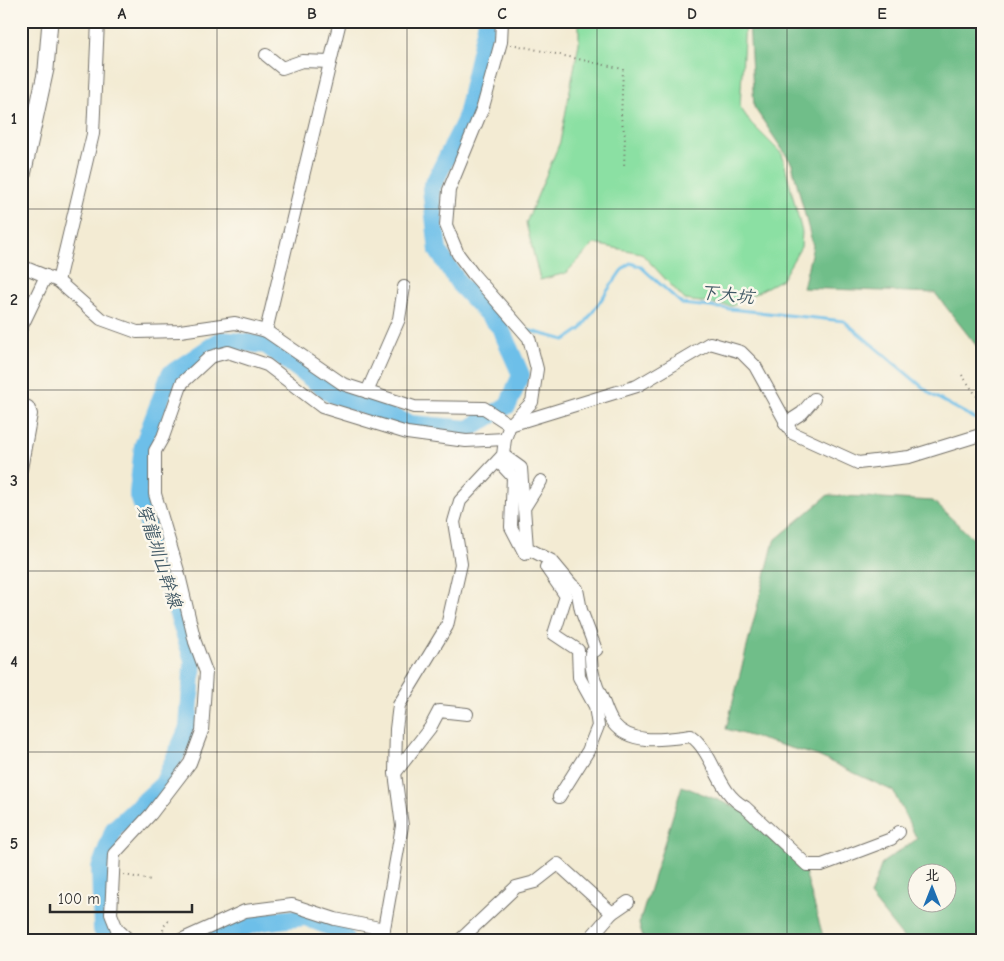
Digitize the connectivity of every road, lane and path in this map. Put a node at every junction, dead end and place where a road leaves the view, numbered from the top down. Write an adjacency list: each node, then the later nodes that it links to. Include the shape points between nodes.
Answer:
1 (50, 21): 9 (main road, via 46,69)
2 (98, 21): 11 (street, via 93,134)
3 (340, 21): 7 (street)
4 (502, 21): 5 (street)
5 (501, 42): 8 (path, via 623,69); 21 (street, via 482,107 449,190 446,224 458,254 472,274 529,338 537,369 532,402)
6 (266, 55): 7 (street, via 282,68 302,61)
7 (330, 62): 14 (street)
8 (624, 168)
9 (21, 184)
10 (21, 266): 11 (street)
11 (52, 278): 13 (street); 14 (street, via 101,319 137,332 180,331 235,323)
12 (404, 287): 16 (street, via 399,319)
13 (21, 328)
14 (266, 331): 16 (street, via 343,384)
15 (962, 375): 19 (path)
16 (367, 392): 21 (street, via 414,407 484,408)
17 (814, 399): 20 (street, via 802,413)
18 (21, 404): 25 (street, via 28,407 31,414)
19 (983, 405)
20 (785, 424): 21 (street, via 755,366 741,352 710,343 636,386); 22 (street, via 792,433 858,463 909,457 977,436)
21 (510, 425): 23 (street)
22 (983, 438)
23 (504, 439): 24 (street); 32 (street, via 466,441 407,433 322,407 268,365 228,352 210,356 182,383 164,437 155,451 155,494 206,672 202,731 190,763 151,814 114,854)
24 (500, 458): 27 (street, via 521,468); 29 (street, via 460,501 454,522 462,564 447,626 399,705); 30 (street, via 513,478 511,527 524,552 548,568 566,596 554,634 578,650 578,677 595,706 598,726 588,751)
25 (21, 469)
26 (541, 481): 27 (street)
27 (524, 508): 31 (street, via 527,548 552,561 577,589 580,610 596,650 591,653 590,665 614,724 630,736 658,740 691,736 700,743 733,801 745,806 807,865 822,865 891,840)
28 (467, 714): 29 (street, via 439,711)
29 (396, 773): 37 (street, via 402,826)
30 (559, 797)
31 (899, 832)
32 (113, 873): 33 (path); 39 (street, via 111,914 117,929)
33 (151, 880)
34 (628, 902): 35 (street)
35 (612, 913): 38 (street); 42 (street, via 558,864 536,882 516,887)
36 (171, 918): 40 (path, via 164,926)
37 (383, 934): 41 (street, via 292,905 245,911)
38 (591, 937)
39 (129, 940)
40 (161, 940)
41 (181, 940)
42 (460, 940)

